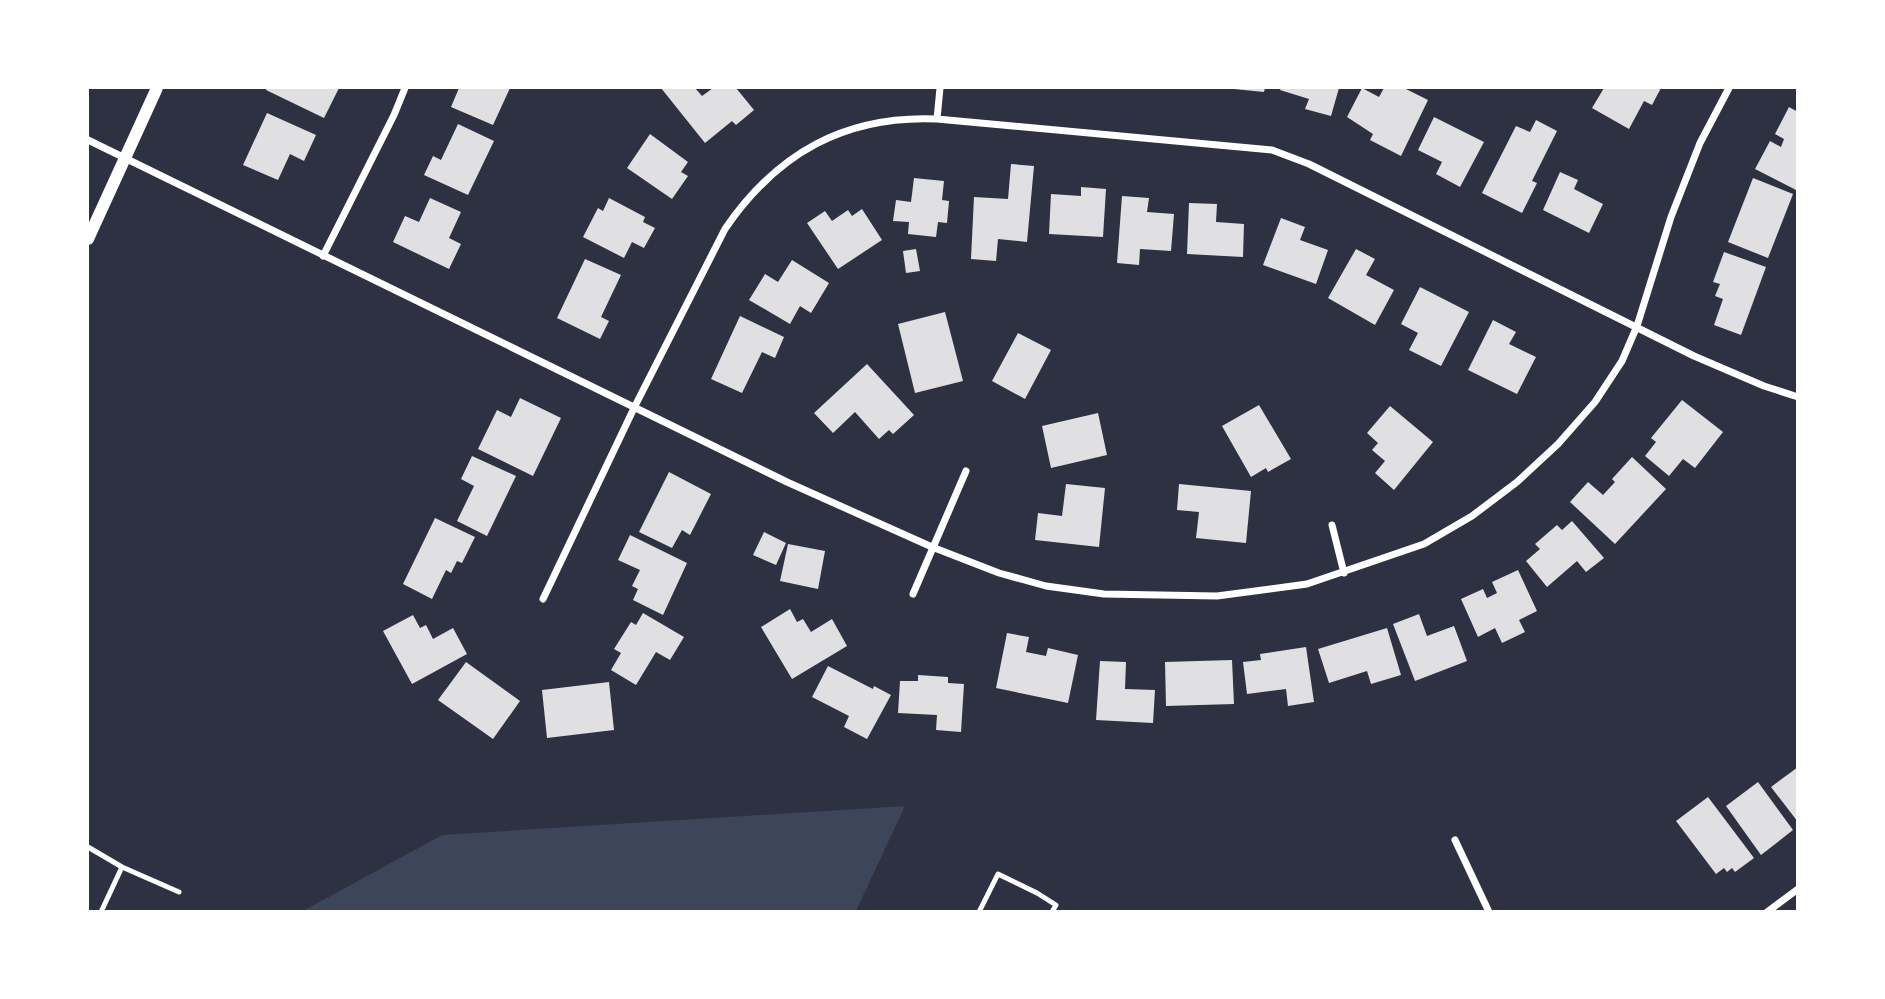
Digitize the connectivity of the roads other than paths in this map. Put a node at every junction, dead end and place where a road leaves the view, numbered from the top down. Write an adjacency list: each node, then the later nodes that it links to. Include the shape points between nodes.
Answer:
1 (157, 88): 7 (street)
2 (405, 88): 9 (street)
3 (940, 88): 5 (street)
4 (1729, 88): 10 (street, via 1700,143 1671,217)
5 (937, 119): 10 (street, via 1272,150); 12 (street, via 903,117 856,127 811,146 772,173 725,229)
6 (88, 140): 7 (street)
7 (126, 159): 8 (street); 9 (street)
8 (88, 239)
9 (323, 256): 12 (street)
10 (1637, 326): 11 (street, via 1694,356); 16 (street, via 1622,361 1595,402 1517,482 1472,516 1423,544)
11 (1797, 397)
12 (635, 406): 15 (street); 18 (street)
13 (966, 471): 15 (street)
14 (1332, 526): 16 (street)
15 (932, 547): 16 (street, via 1046,586 1104,594 1217,596 1307,584); 17 (street)
16 (1344, 573)
17 (914, 594)
18 (543, 599)
19 (1455, 840): 27 (street)
20 (88, 847): 21 (lane)
21 (122, 867): 23 (lane); 24 (lane)
22 (1797, 889): 28 (street)
23 (179, 892)
24 (102, 912)
25 (979, 912): 26 (lane, via 998,874 1056,905)
26 (1052, 912)
27 (1489, 912)
28 (1767, 912)

